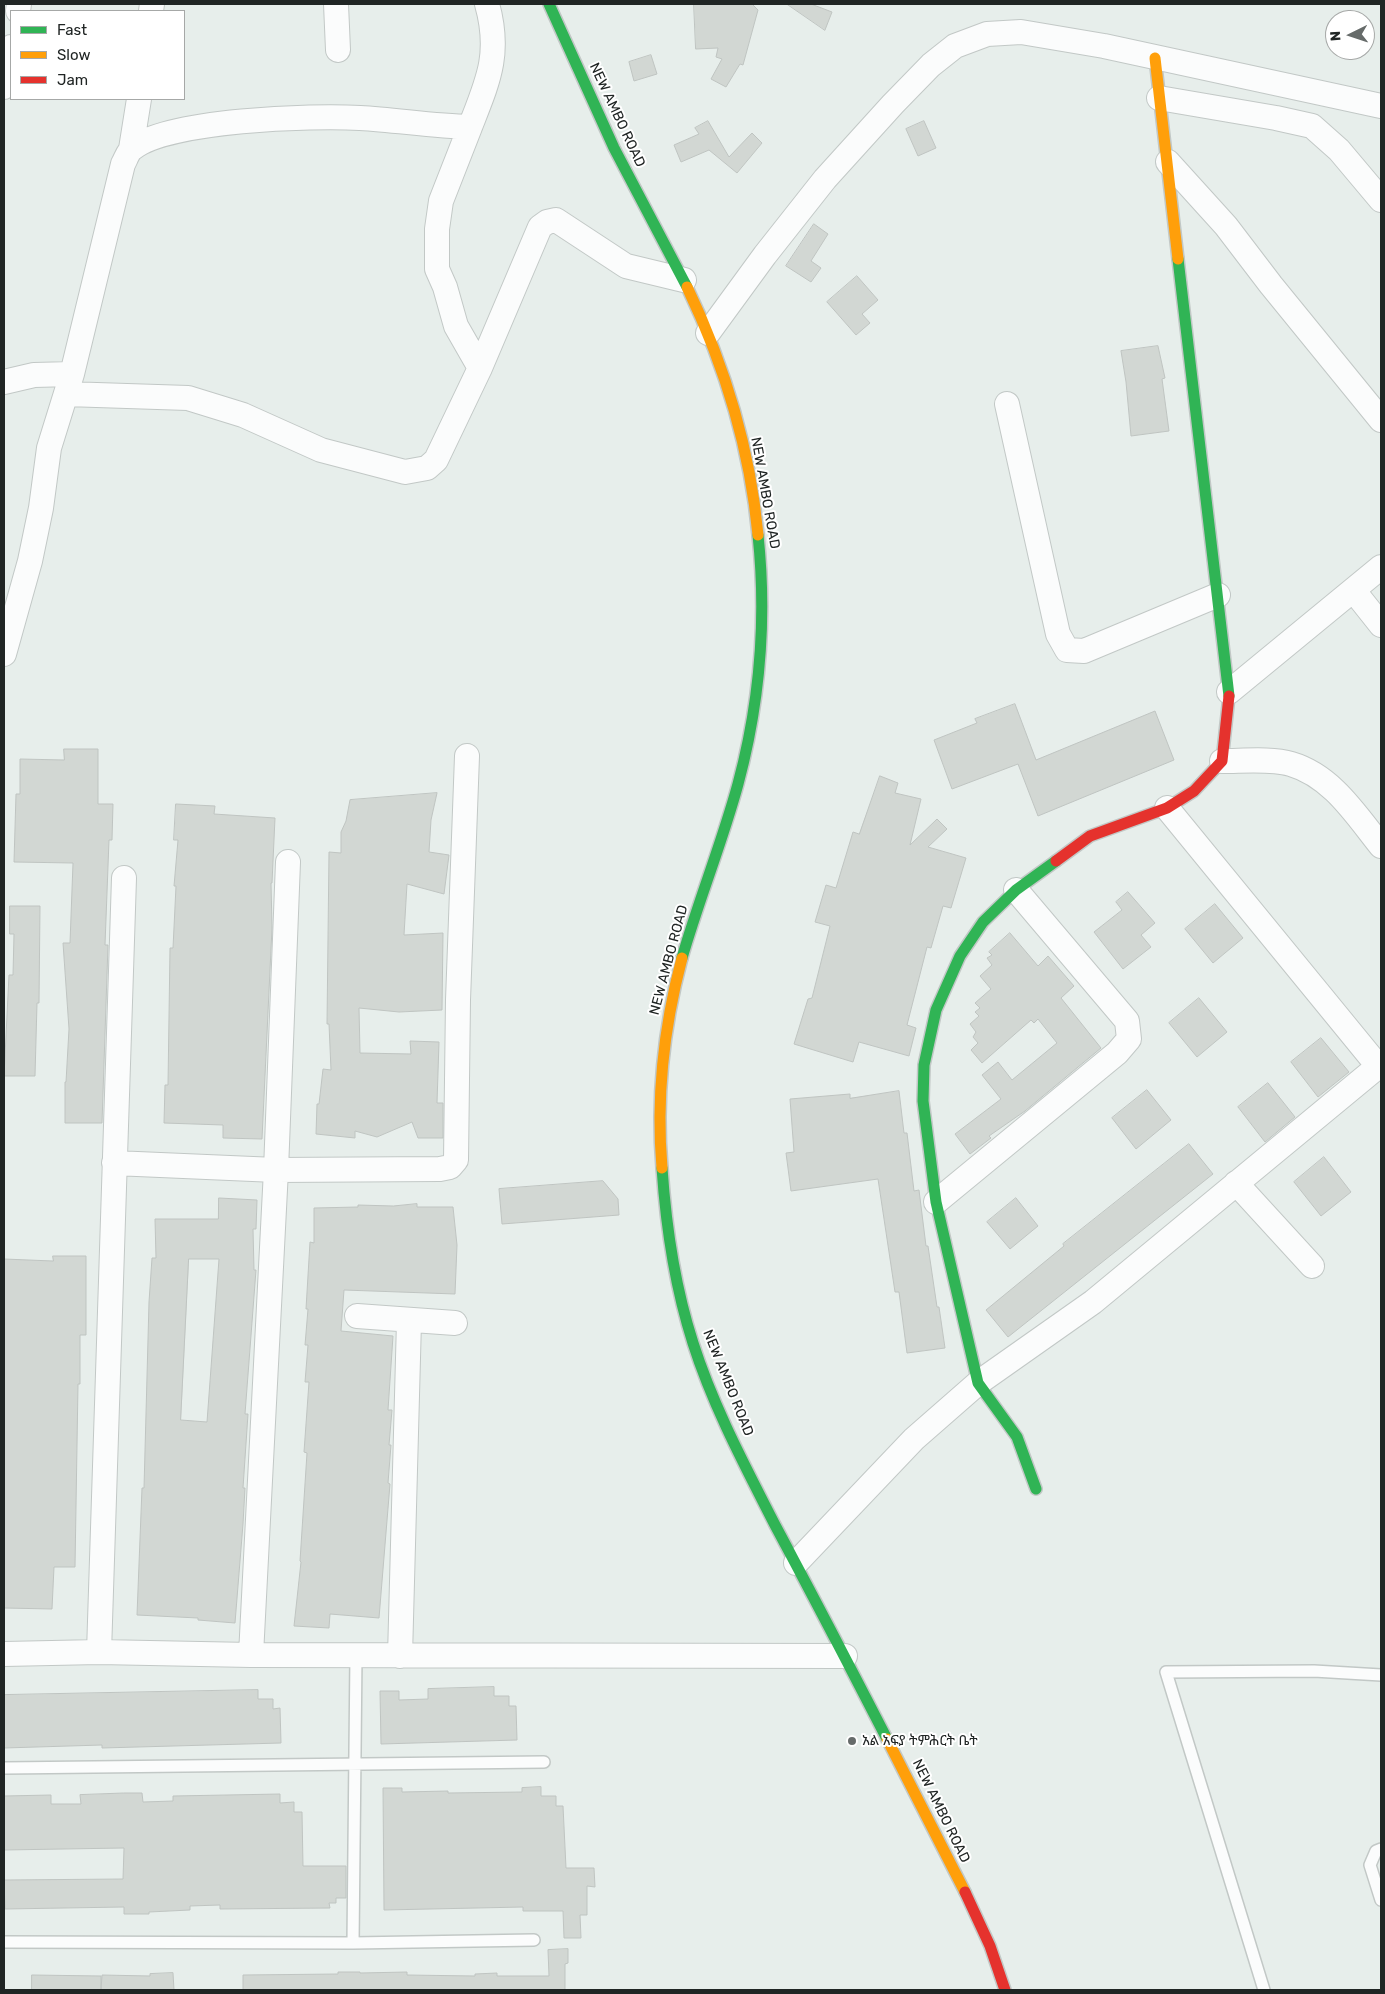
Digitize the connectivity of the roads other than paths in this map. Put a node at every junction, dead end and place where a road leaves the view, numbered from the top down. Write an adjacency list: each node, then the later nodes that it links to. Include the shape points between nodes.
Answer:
1 (336, 4): 4 (street)
2 (487, 4): 11 (street, via 494,48 488,80)
3 (549, 4): 15 (main road, NEW AMBO ROAD, via 623,166)
4 (338, 50)
5 (10, 53): 7 (street)
6 (1155, 58): 8 (main road); 10 (street); 16 (street, via 1021,32 987,34 955,46 931,64 825,179)
7 (4, 87)
8 (1159, 98): 13 (main road); 14 (street, via 1312,126 1339,150)
9 (138, 100): 12 (street)
10 (1381, 106)
11 (470, 127): 12 (street, via 358,118 264,119 187,129 147,139); 17 (street, via 441,200 437,269 456,326)
12 (131, 149): 19 (street, via 123,164)
13 (1168, 162): 21 (street, via 1226,226); 24 (main road)
14 (1381, 200)
15 (684, 280): 16 (main road, NEW AMBO ROAD); 17 (street, via 626,266 556,220 548,222 540,227)
16 (708, 333): 46 (main road, NEW AMBO ROAD, via 747,462 759,531 764,603 751,727 737,790 681,959 667,1026 661,1094 661,1167 680,1294 698,1358 752,1480)
17 (480, 368): 19 (street, via 436,460 427,468 405,472 321,450 243,416 188,398)
18 (4, 382): 19 (street, via 34,375)
19 (69, 384): 26 (street, via 49,448 30,561)
20 (1007, 404): 24 (street, via 1058,634 1067,650 1084,651)
21 (1381, 420)
22 (1381, 567): 23 (street)
23 (1354, 591): 25 (street); 27 (street)
24 (1218, 595): 27 (main road)
25 (1381, 625)
26 (4, 654)
27 (1229, 692): 29 (main road)
28 (467, 756): 37 (street, via 456,1160 450,1167 440,1169)
29 (1222, 761): 30 (main road, via 1194,791); 31 (street, via 1291,764 1316,775 1339,793)
30 (1167, 808): 34 (main road, via 1090,836); 35 (street)
31 (1381, 846)
32 (288, 862): 37 (street)
33 (124, 878): 36 (street)
34 (1016, 890): 39 (main road, via 983,922 960,956 936,1010 924,1066 923,1102); 39 (street, via 1127,1021 1129,1039 1117,1053)
35 (1380, 1065): 38 (street)
36 (114, 1163): 37 (street); 47 (street)
37 (276, 1170): 49 (street)
38 (1236, 1183): 40 (street); 44 (street, via 1092,1302)
39 (936, 1202): 44 (main road)
40 (1312, 1266)
41 (357, 1316): 42 (street)
42 (409, 1321): 43 (street); 51 (street)
43 (455, 1323)
44 (978, 1383): 45 (main road, via 1017,1436); 46 (street, via 914,1439)
45 (1036, 1489)
46 (796, 1563): 52 (main road, NEW AMBO ROAD)
47 (99, 1652): 48 (street); 49 (street)
48 (4, 1654)
49 (250, 1655): 50 (street)
50 (356, 1655): 51 (street); 55 (lane)
51 (400, 1656): 52 (street)
52 (845, 1656): 62 (main road, NEW AMBO ROAD, via 987,1940)
53 (1381, 1675): 63 (lane, via 1314,1671 1166,1672)
54 (544, 1762): 55 (lane)
55 (355, 1765): 56 (lane); 61 (lane)
56 (4, 1768)
57 (1381, 1849): 58 (lane, via 1376,1851 1370,1865)
58 (1381, 1900)
59 (534, 1940): 61 (lane)
60 (4, 1942): 61 (lane)
61 (353, 1943)
62 (1005, 1990)
63 (1264, 1990)

